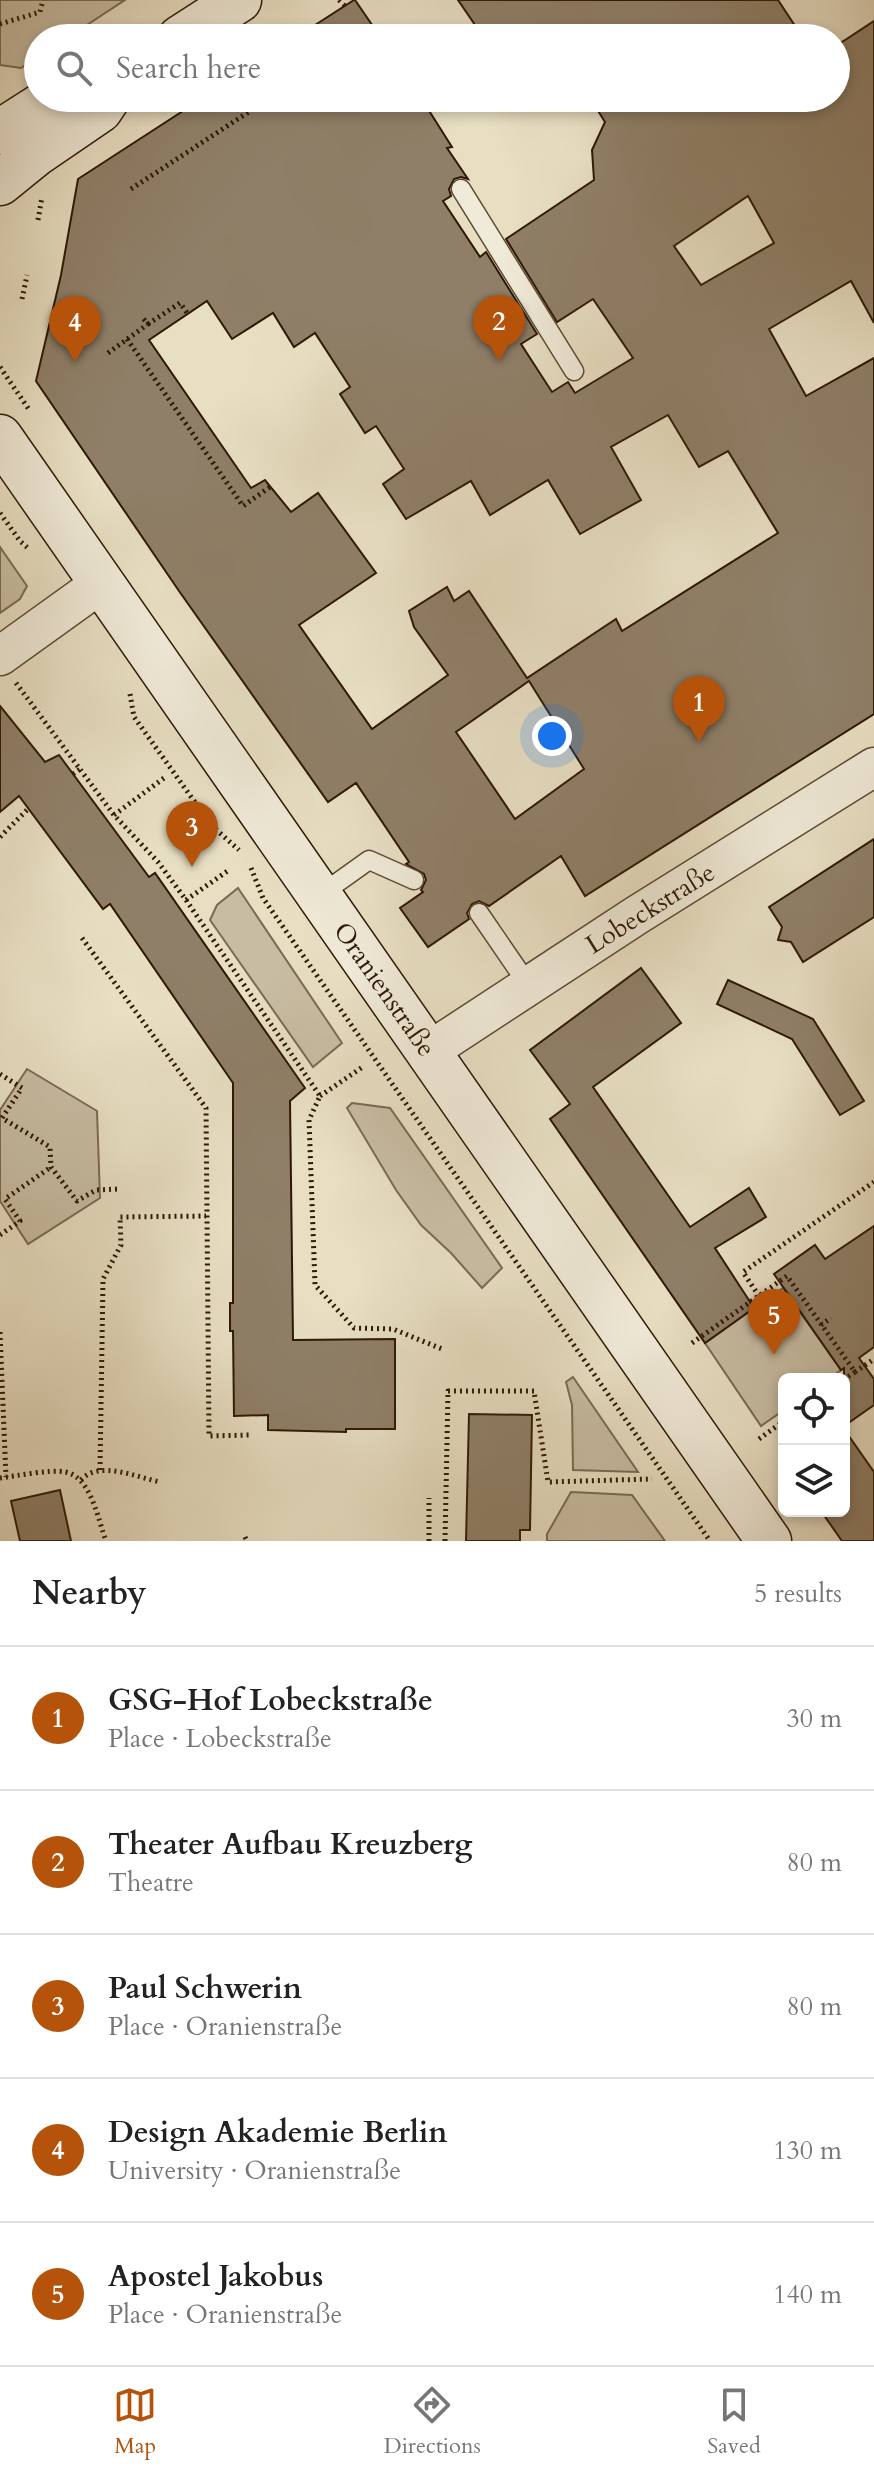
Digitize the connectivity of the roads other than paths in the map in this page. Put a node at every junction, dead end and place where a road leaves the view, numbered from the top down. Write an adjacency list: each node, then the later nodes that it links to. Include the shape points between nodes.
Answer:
1 (239, 0): 2 (main road)
2 (202, 24)
3 (31, 112): 5 (main road)
4 (97, 112): 6 (main road)
5 (0, 132)
6 (0, 183)
7 (461, 189): 8 (lane)
8 (574, 371)
9 (0, 437): 10 (main road, Oranienstraße)
10 (103, 582): 11 (street); 14 (main road, Oranienstraße)
11 (7, 668)
12 (874, 767): 16 (street, Lobeckstraße)
13 (414, 880): 14 (lane, via 369,860)
14 (320, 895): 17 (main road, Oranienstraße)
15 (479, 913): 16 (lane)
16 (529, 986): 17 (street, Lobeckstraße)
17 (429, 1051): 18 (main road, Oranienstraße)
18 (769, 1541)

